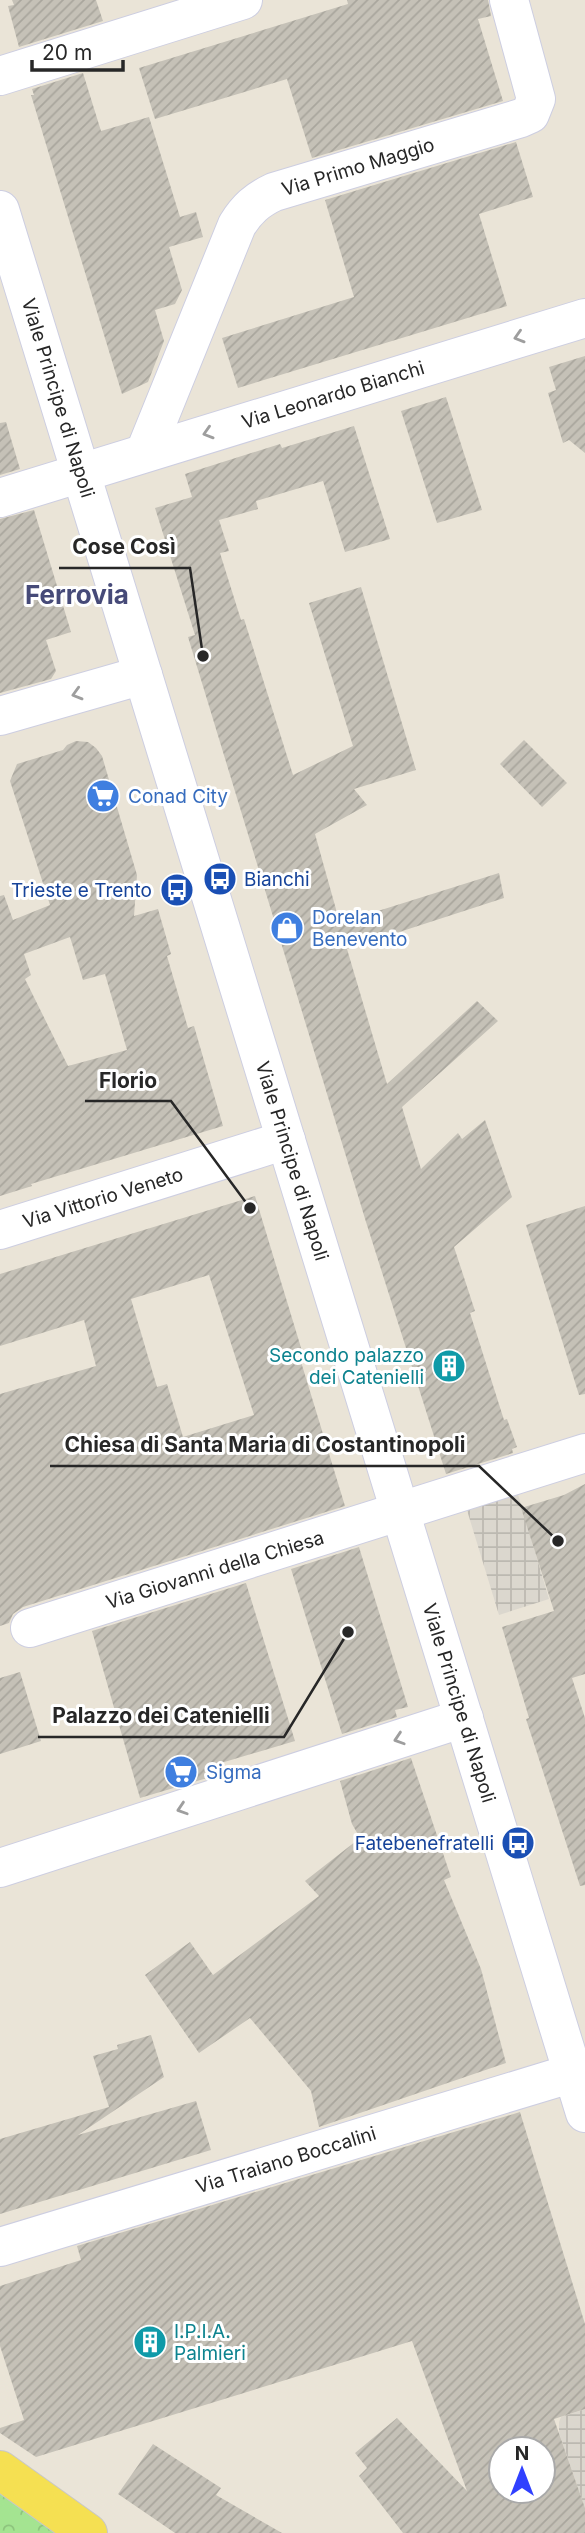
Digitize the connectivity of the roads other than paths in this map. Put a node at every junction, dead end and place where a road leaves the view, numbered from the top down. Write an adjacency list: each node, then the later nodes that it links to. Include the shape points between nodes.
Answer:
1 (243, 0): 3 (street)
2 (509, 0): 7 (street, Via Primo Maggio, via 536,99 530,114 274,192 245,212)
3 (0, 76)
4 (0, 210): 5 (street, Viale Principe di Napoli)
5 (12, 293): 8 (street, Viale Principe di Napoli)
6 (585, 318): 7 (street, Via Leonardo Bianchi, one-way to 7)
7 (145, 453): 8 (street, Via Leonardo Bianchi)
8 (81, 474): 9 (street, Via Leonardo Bianchi); 10 (street, Viale Principe di Napoli)
9 (0, 498)
10 (143, 675): 11 (street, one-way to 11); 12 (street, Viale Principe di Napoli)
11 (0, 716)
12 (286, 1140): 13 (street, Via Vittorio Veneto); 15 (street, Viale Principe di Napoli)
13 (0, 1230)
14 (585, 1454): 15 (street, Via Giovanni della Chiesa)
15 (401, 1513): 16 (street, Via Giovanni della Chiesa); 17 (street, Viale Principe di Napoli)
16 (30, 1628)
17 (464, 1718): 18 (street, one-way to 18); 19 (street, Viale Principe di Napoli)
18 (0, 1868)
19 (573, 2073): 20 (street, Viale Principe di Napoli); 21 (street, Via Traiano Boccalini)
20 (585, 2113)
21 (0, 2247)
22 (0, 2470): 23 (main road)
23 (88, 2533)

